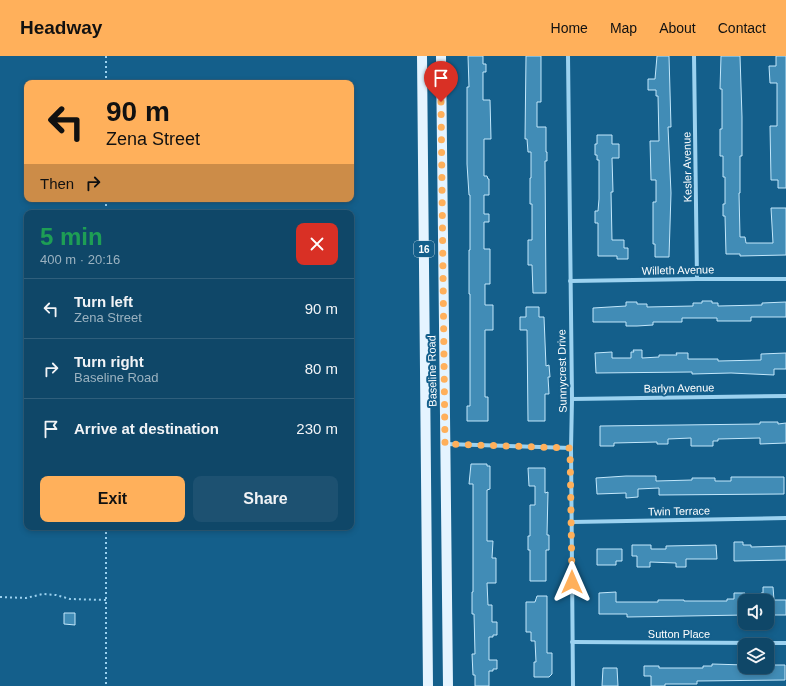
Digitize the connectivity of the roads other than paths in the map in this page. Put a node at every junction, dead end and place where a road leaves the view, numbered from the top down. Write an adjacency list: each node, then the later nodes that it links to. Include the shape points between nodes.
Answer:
1 (422, 56): 16 (main road, Baseline Road / 16)
2 (441, 56): 10 (main road, Baseline Road / 16)
3 (568, 56): 7 (street, Sunnycrest Drive)
4 (694, 56): 5 (street, Kesler Avenue)
5 (697, 278): 6 (street, Willeth Avenue); 7 (street, Willeth Avenue)
6 (786, 279)
7 (570, 281): 9 (street, Sunnycrest Drive)
8 (786, 396): 9 (street, Barlyn Avenue)
9 (572, 399): 11 (street, Sunnycrest Drive)
10 (445, 444): 11 (street); 17 (main road, Baseline Road / 16)
11 (570, 448): 13 (street, Sunnycrest Drive)
12 (786, 518): 13 (street, Twin Terrace)
13 (572, 522): 14 (street, Sunnycrest Drive)
14 (572, 642): 15 (street, Sutton Place); 18 (street, Sunnycrest Drive)
15 (786, 643)
16 (428, 686)
17 (448, 686)
18 (573, 686)

